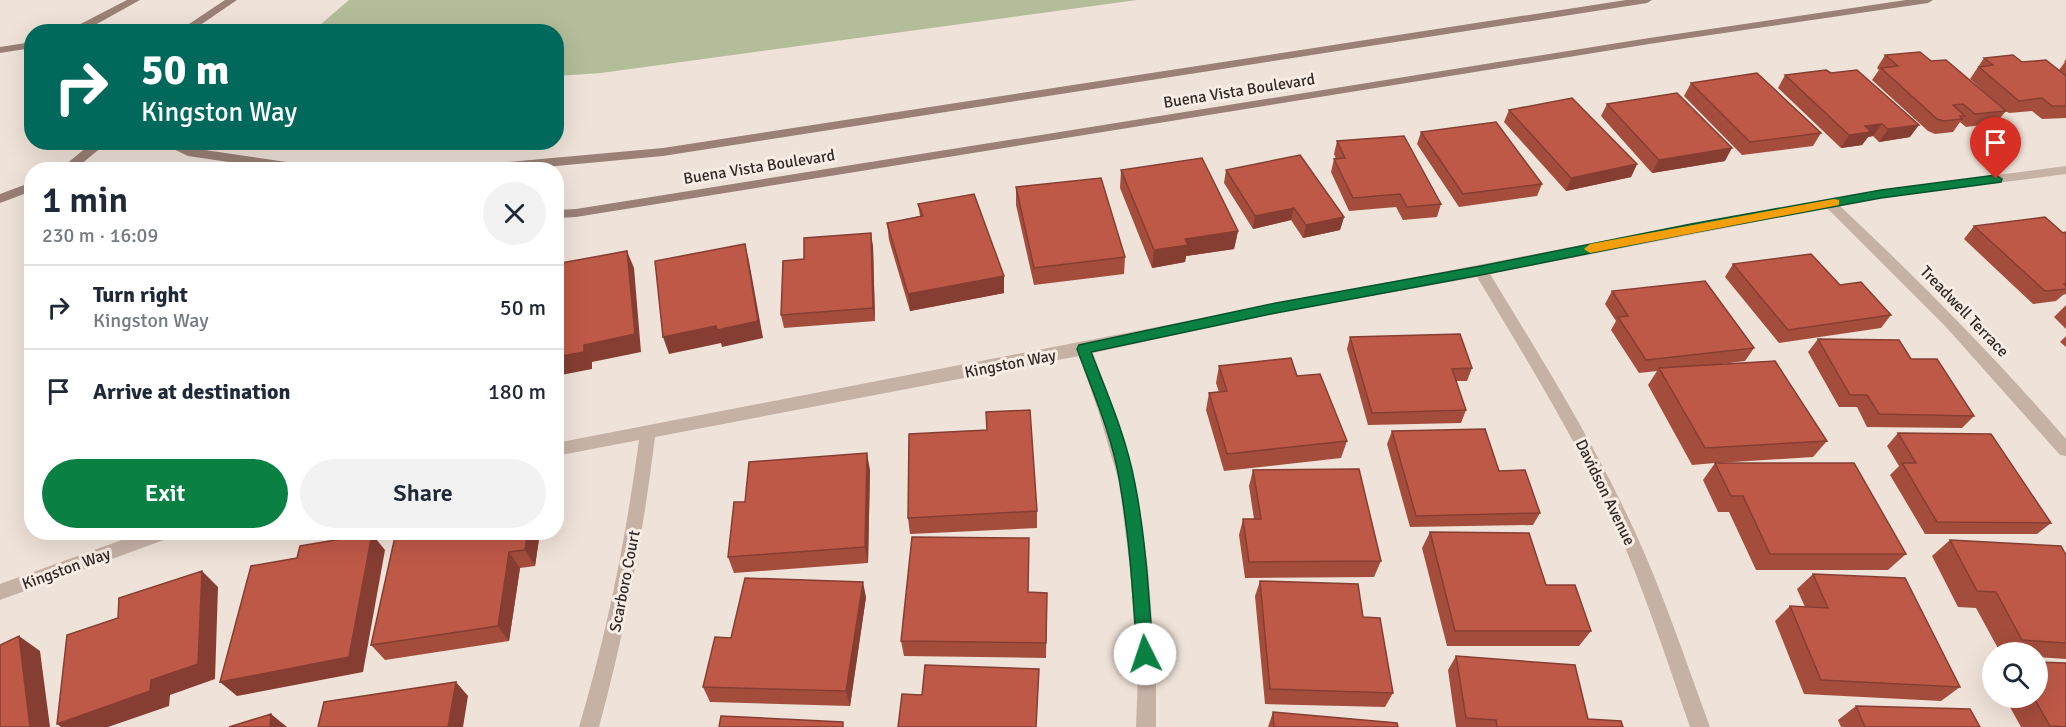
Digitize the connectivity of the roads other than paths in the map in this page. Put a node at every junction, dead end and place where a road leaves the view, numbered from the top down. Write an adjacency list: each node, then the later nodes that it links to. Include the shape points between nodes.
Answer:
1 (135, 0): 5 (main road)
2 (232, 0): 6 (main road)
3 (1647, 0): 13 (main road, Buena Vista Boulevard, via 663,152)
4 (1928, 0): 20 (main road, Buena Vista Boulevard)
5 (90, 24)
6 (194, 24)
7 (24, 46): 8 (main road)
8 (0, 50)
9 (91, 150): 11 (main road)
10 (183, 150): 12 (main road)
11 (76, 162)
12 (259, 162)
13 (552, 162)
14 (2066, 170): 18 (street, Kingston Way)
15 (24, 189): 16 (main road)
16 (0, 199)
17 (24, 200): 19 (main road)
18 (1830, 204): 21 (street, Kingston Way); 25 (street, Treadwell Terrace, via 1970,340)
19 (0, 205)
20 (564, 214)
21 (1481, 271): 22 (street, Kingston Way, via 1276,308); 30 (street, Davidson Avenue, via 1573,424 1615,507 1654,599)
22 (1083, 349): 23 (street, Kingston Way); 29 (street, via 1127,482 1147,675)
23 (648, 433): 24 (street, Kingston Way); 28 (street, Scarboro Court, via 625,589)
24 (564, 449)
25 (2066, 450)
26 (144, 540): 27 (street, Kingston Way)
27 (0, 592)
28 (589, 727)
29 (1146, 727)
30 (1700, 727)

